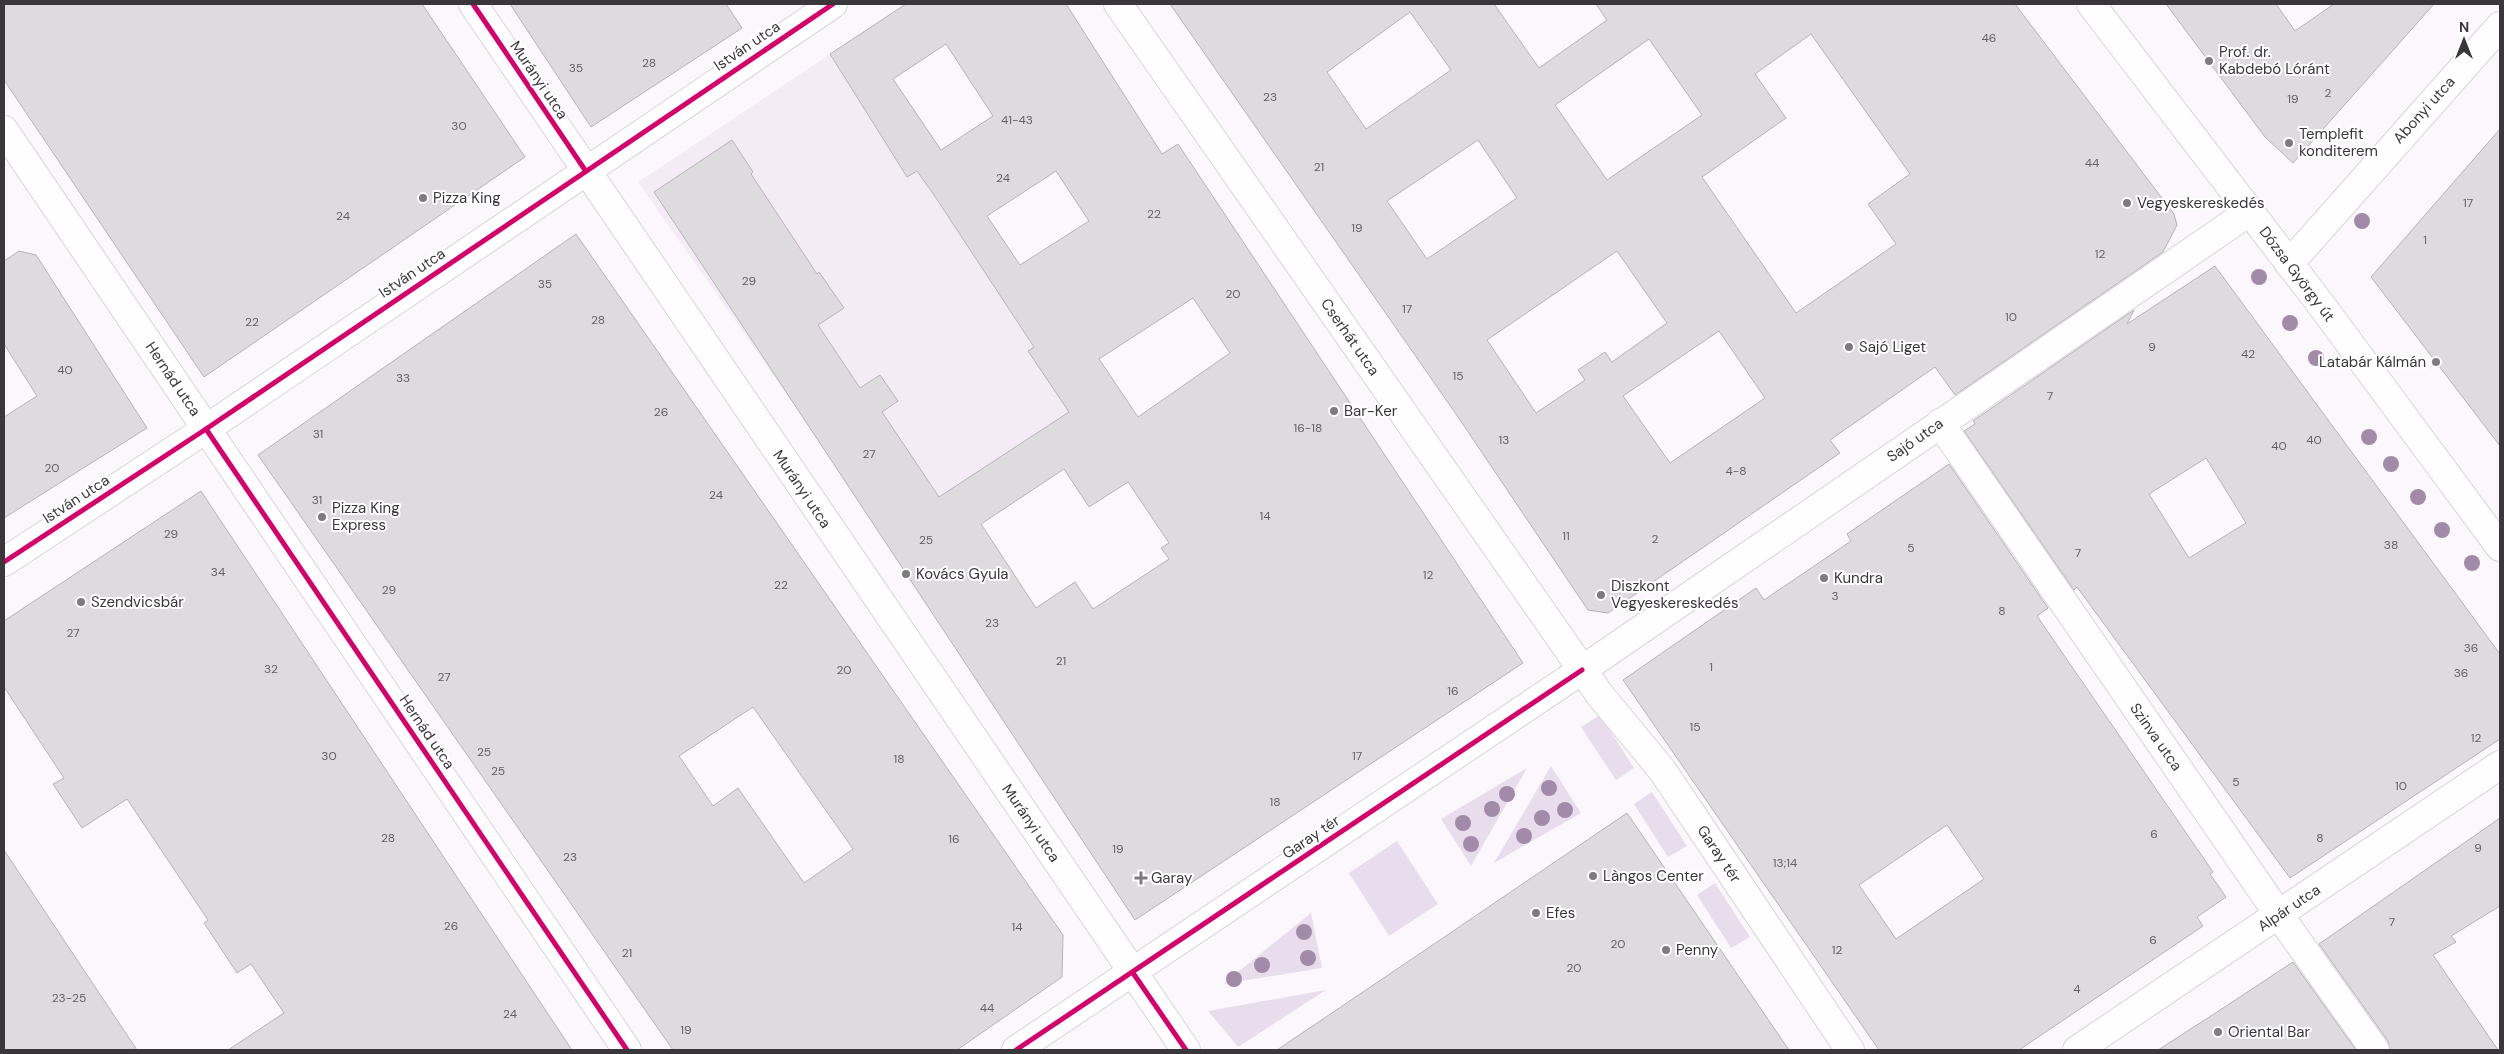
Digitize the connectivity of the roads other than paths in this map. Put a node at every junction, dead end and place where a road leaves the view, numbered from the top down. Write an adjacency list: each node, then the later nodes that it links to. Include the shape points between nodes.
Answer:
1 (473, 4): 7 (street, Murányi utca)
2 (832, 4): 7 (street, István utca)
3 (1118, 4): 14 (street, Cserhát utca)
4 (2091, 4): 8 (street, Dózsa György út)
5 (2500, 26): 9 (street, Abonyi utca)
6 (4, 130): 11 (street, Hernád utca)
7 (585, 170): 11 (street, István utca); 17 (street, Murányi utca)
8 (2249, 212): 9 (street, Dózsa György út); 10 (street, Sajó utca)
9 (2289, 264): 12 (street, Dózsa György út)
10 (1940, 423): 14 (street, Sajó utca); 16 (street, Szinva utca)
11 (206, 429): 13 (street, István utca); 18 (street, Hernád utca)
12 (2500, 547)
13 (4, 562)
14 (1582, 670): 17 (street, Garay tér); 21 (street, Garay tér, via 1662,770)
15 (2500, 765): 16 (street, Alpár utca)
16 (2278, 914): 22 (street, Alpár utca); 23 (street, Szinva utca)
17 (1133, 972): 19 (street, Garay tér); 20 (street)
18 (627, 1050)
19 (1016, 1050)
20 (1186, 1050)
21 (1850, 1050)
22 (2077, 1050)
23 (2375, 1050)

